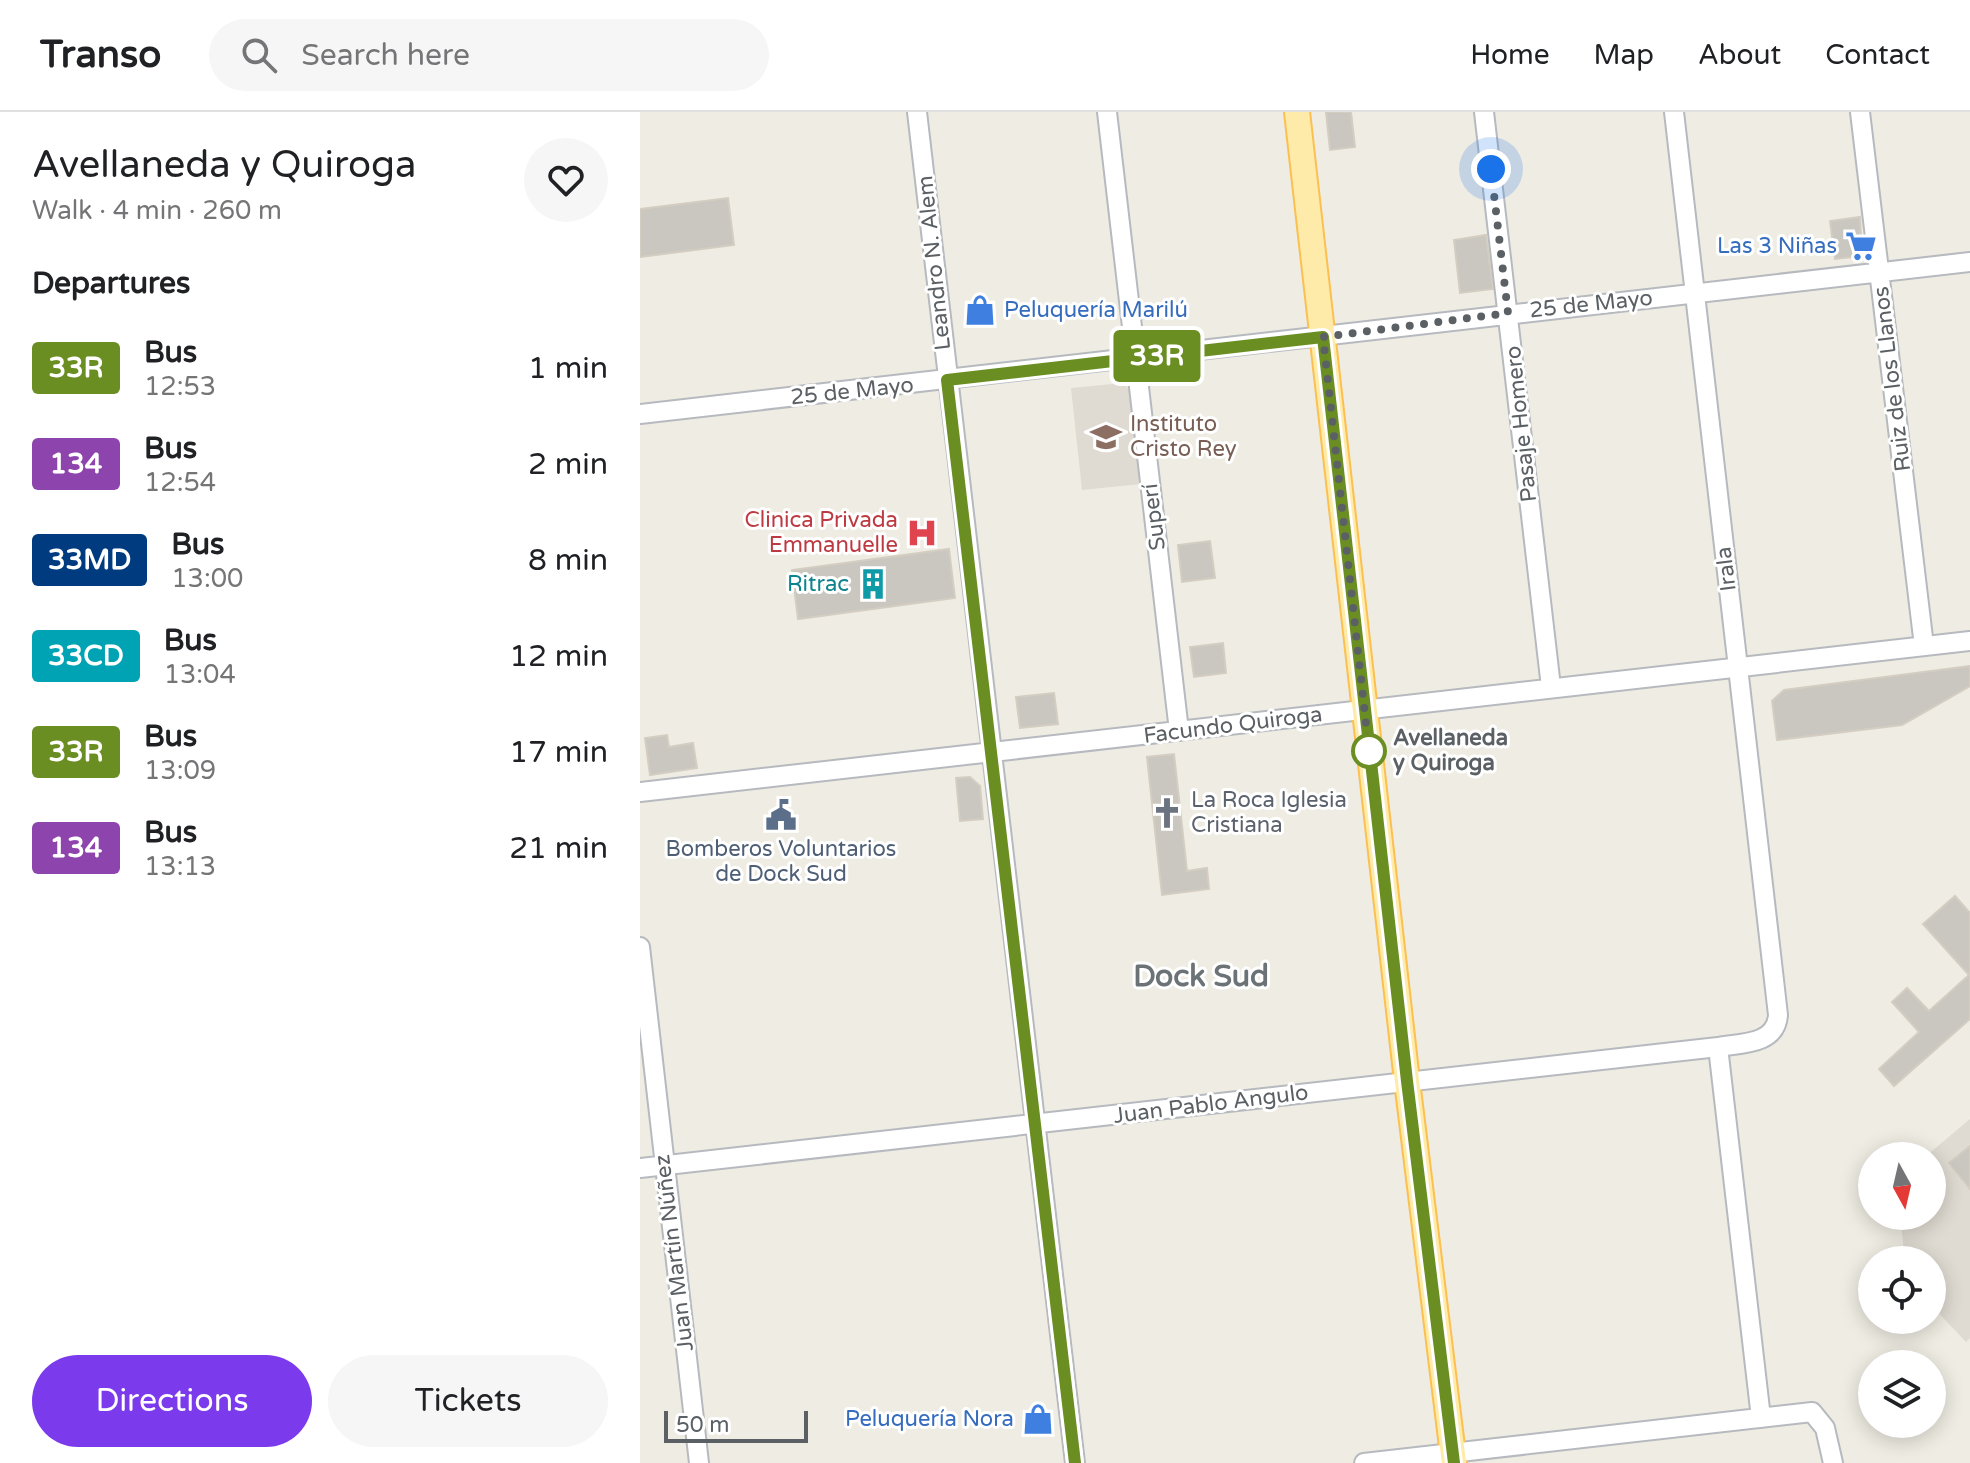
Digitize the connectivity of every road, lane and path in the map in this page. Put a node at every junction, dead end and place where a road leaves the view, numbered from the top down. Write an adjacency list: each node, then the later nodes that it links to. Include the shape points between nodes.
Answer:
1 (917, 112): 13 (street, Leandro N. Alem)
2 (1107, 112): 12 (street, Superí)
3 (1297, 112): 11 (main road)
4 (1484, 112): 10 (street, Pasaje Homero)
5 (1674, 112): 9 (street, Irala)
6 (1860, 112): 8 (street, Ruiz de los Llanos)
7 (1970, 262): 8 (street, 25 de Mayo)
8 (1879, 273): 9 (street, 25 de Mayo); 16 (street, Ruiz de los Llanos)
9 (1694, 292): 10 (street, 25 de Mayo); 17 (street, Irala)
10 (1508, 313): 11 (street, 25 de Mayo); 18 (street, Pasaje Homero)
11 (1323, 337): 12 (street, 25 de Mayo); 19 (main road)
12 (1136, 358): 13 (street, 25 de Mayo); 20 (street, Superí)
13 (947, 380): 14 (street, 25 de Mayo); 21 (street, Leandro N. Alem)
14 (640, 414)
15 (1970, 641): 16 (street, Facundo Quiroga)
16 (1924, 646): 17 (street, Facundo Quiroga)
17 (1737, 667): 18 (street, Facundo Quiroga); 25 (street, Irala)
18 (1551, 687): 19 (street, Facundo Quiroga)
19 (1364, 709): 20 (street, Facundo Quiroga); 27 (main road)
20 (1179, 731): 21 (street, Facundo Quiroga)
21 (993, 753): 22 (street, Facundo Quiroga); 28 (street, Leandro N. Alem)
22 (640, 792)
23 (640, 947): 24 (street, Juan Martín Núñez)
24 (641, 966): 29 (street, Juan Martín Núñez)
25 (1777, 1027): 26 (street, Juan Pablo Angulo, via 1762,1039)
26 (1718, 1047): 27 (street, Juan Pablo Angulo); 31 (street)
27 (1407, 1081): 28 (street, Juan Pablo Angulo); 32 (main road)
28 (1036, 1125): 29 (street, Juan Pablo Angulo); 34 (street, Leandro N. Alem)
29 (664, 1165): 30 (street, Juan Pablo Angulo); 33 (street, Juan Martín Núñez)
30 (640, 1168)
31 (1761, 1418): 32 (street); 36 (street, via 1812,1412 1825,1428)
32 (1454, 1458): 35 (street)
33 (699, 1463)
34 (1075, 1463)
35 (1364, 1463)
36 (1833, 1463)

